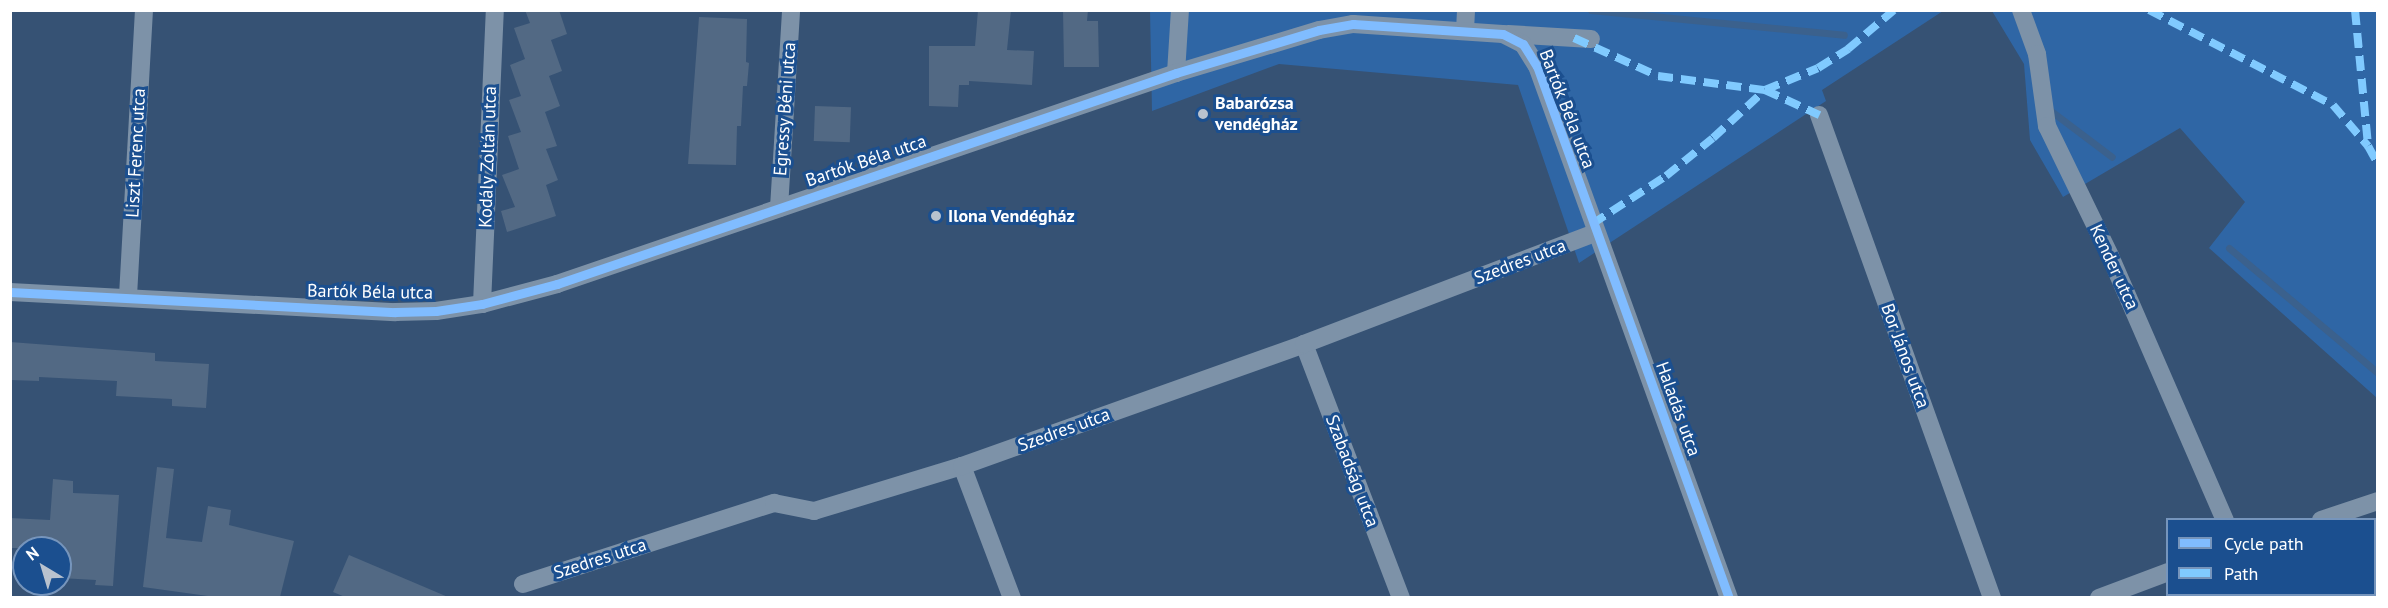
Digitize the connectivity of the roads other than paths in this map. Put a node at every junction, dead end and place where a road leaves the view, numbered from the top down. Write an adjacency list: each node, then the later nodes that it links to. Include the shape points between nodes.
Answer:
1 (144, 10): 15 (street, Liszt Ferenc utca)
2 (495, 10): 16 (street, Kodály Zoltán utca)
3 (791, 10): 12 (street, Egressy Béni utca)
4 (1180, 10): 10 (street)
5 (1466, 10): 7 (street)
6 (2021, 10): 20 (street, Kender utca, via 2037,54 2047,126 2110,256)
7 (1464, 30): 8 (street, Bartók Béla utca); 10 (street, Bartók Béla utca, via 1338,26)
8 (1503, 34): 9 (street); 13 (street, Bartók Béla utca, via 1523,44 1537,66)
9 (1591, 39)
10 (1176, 73): 12 (street, Bartók Béla utca)
11 (1819, 115): 27 (street, Bor János utca)
12 (779, 208): 16 (street, Bartók Béla utca, via 557,284)
13 (1595, 233): 17 (street, Szedres utca); 26 (street, Haladás utca)
14 (10, 292): 15 (street, Bartók Béla utca)
15 (128, 296): 16 (street, Bartók Béla utca, via 405,312)
16 (482, 304)
17 (1304, 344): 18 (street, Szedres utca); 25 (street, Szabadság utca)
18 (962, 466): 23 (street, Szedres utca, via 814,511 774,503); 24 (street)
19 (2378, 501): 21 (street)
20 (2226, 518)
21 (2324, 518)
22 (2166, 574): 28 (street)
23 (523, 584)
24 (1012, 597)
25 (1401, 597)
26 (1729, 597)
27 (1992, 597)
28 (2099, 597)

